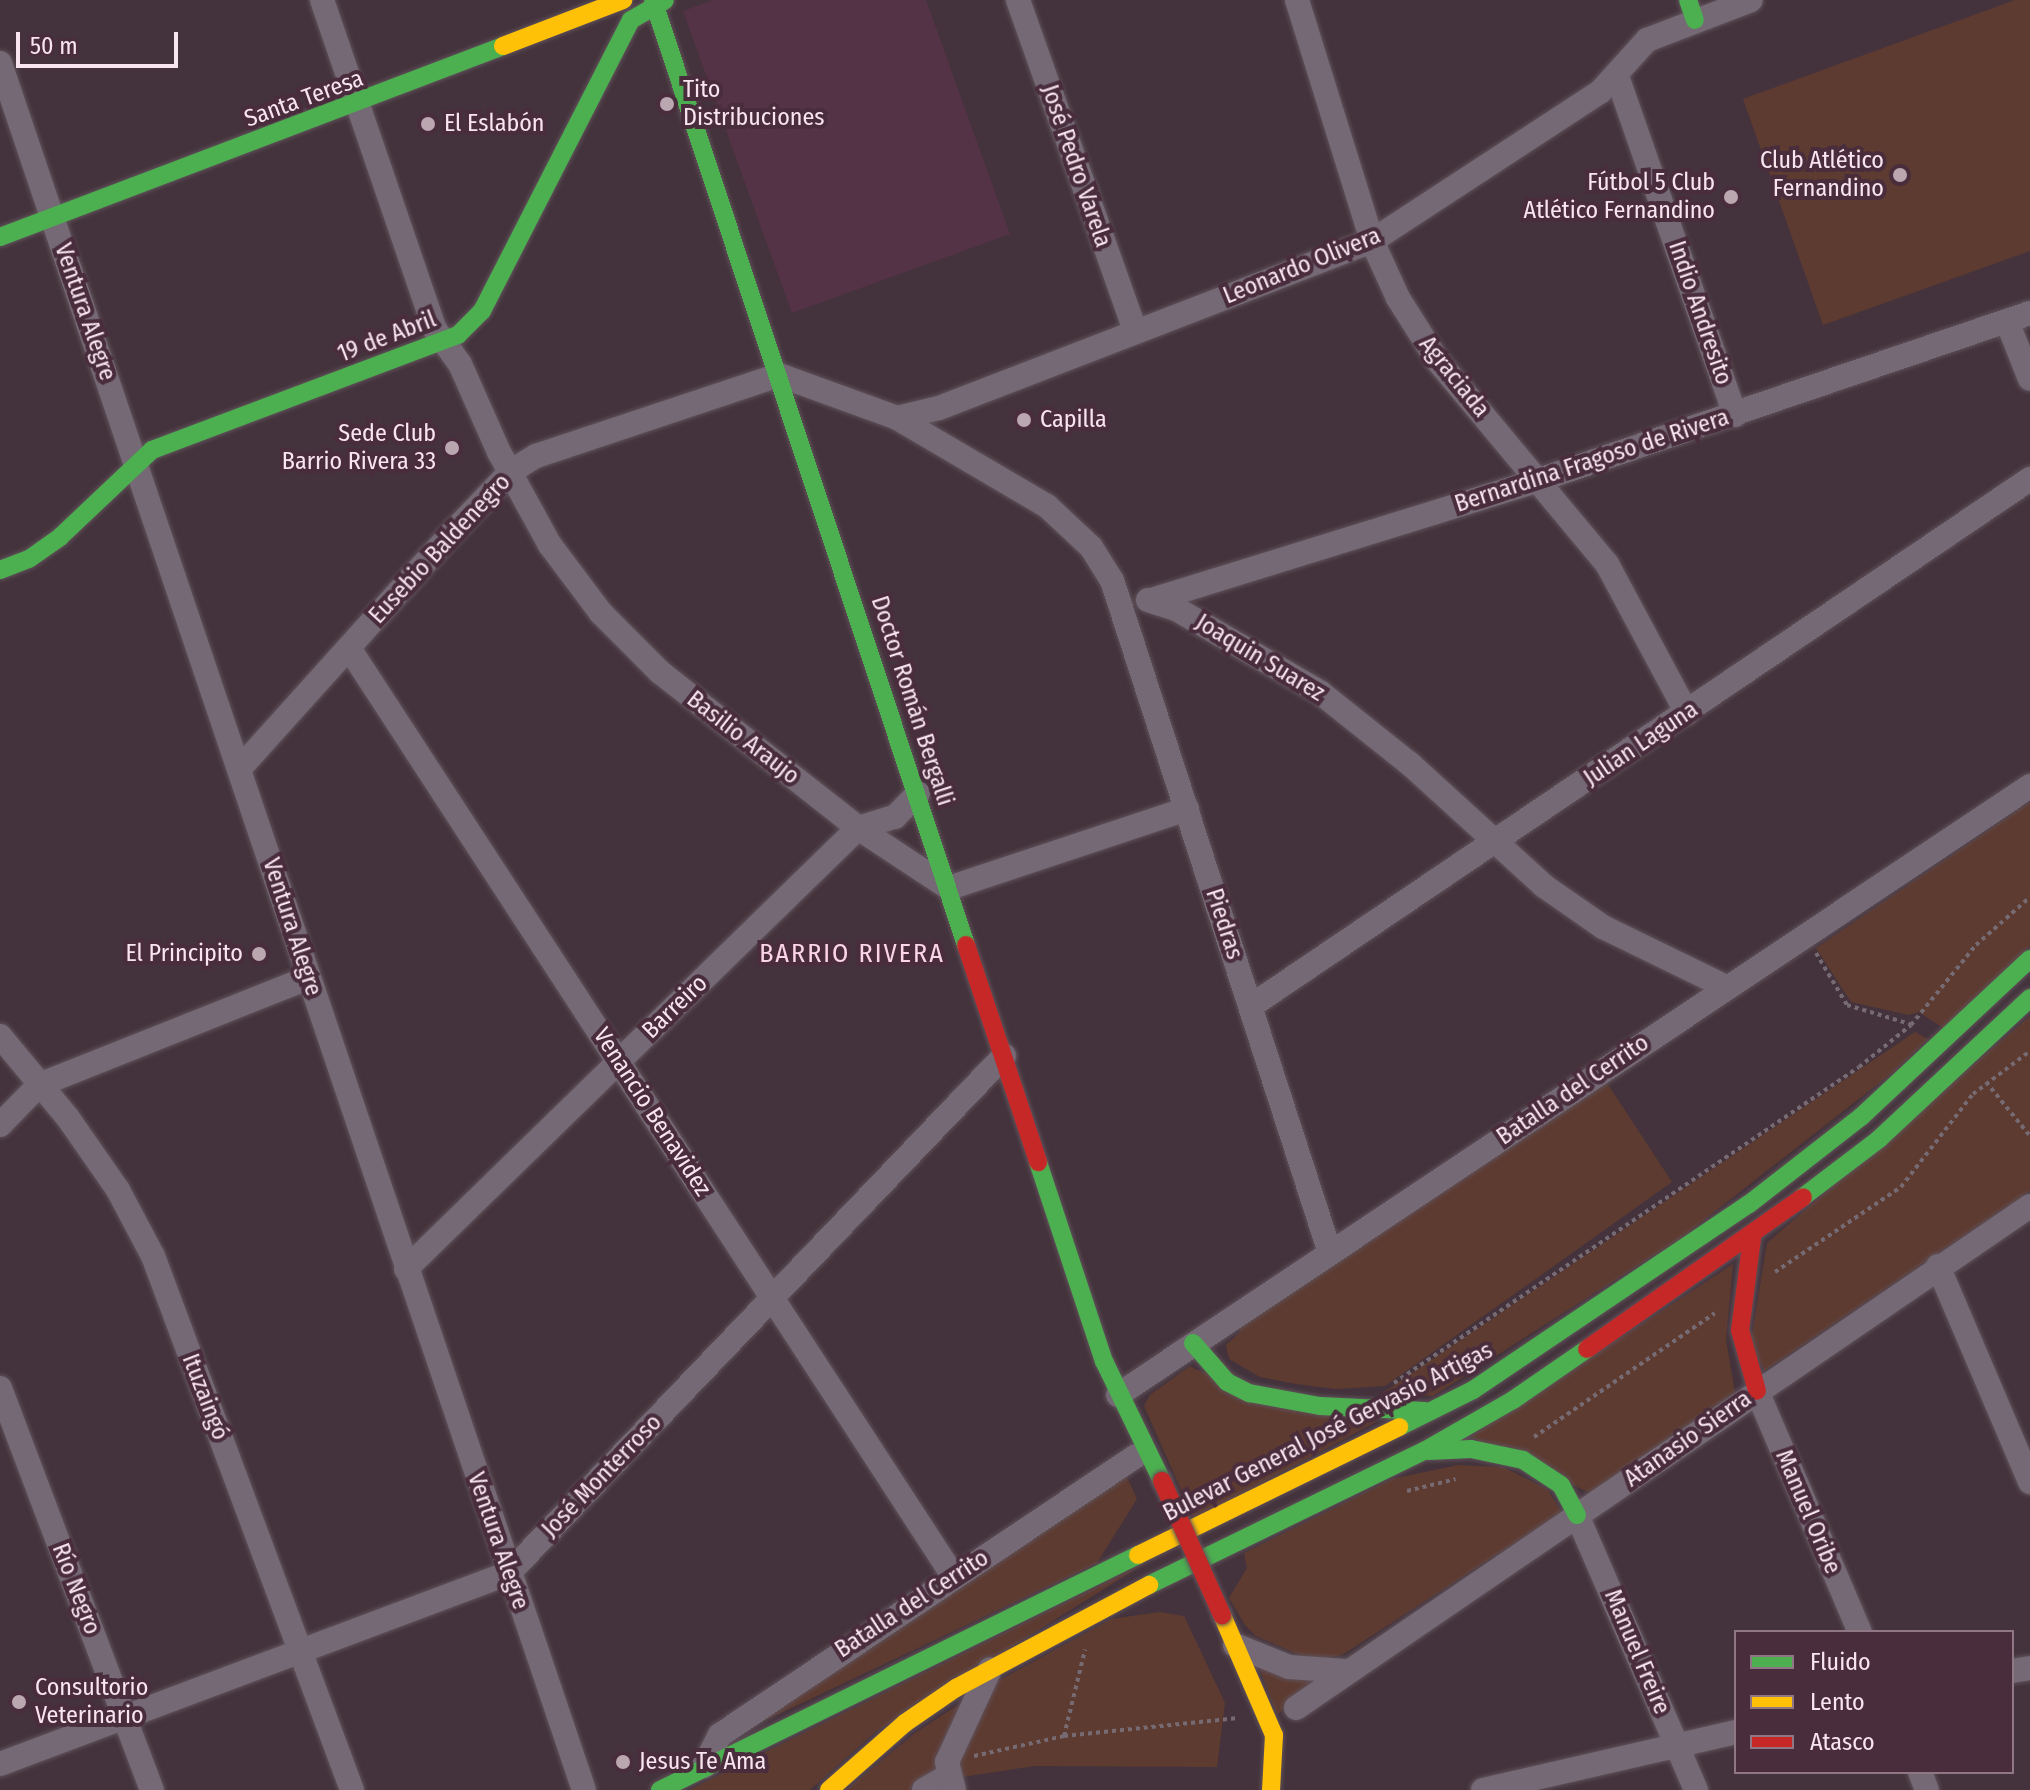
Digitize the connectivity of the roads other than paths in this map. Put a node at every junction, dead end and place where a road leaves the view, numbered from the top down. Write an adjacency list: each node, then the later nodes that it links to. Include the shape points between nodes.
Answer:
1 (322, 0): 12 (street, Basilio Araujo)
2 (623, 0): 8 (street, Santa Teresa)
3 (1018, 0): 19 (street, José Pedro Varela)
4 (1297, 0): 15 (street, Agraciada)
5 (1751, 0): 7 (street, Leonardo Olivera)
6 (657, 1): 9 (street, 19 de Abril, via 631,20); 21 (street, Doctor Román Bergalli)
7 (1691, 10): 11 (street, Leonardo Olivera, via 1647,40)
8 (588, 15): 9 (street); 12 (street, Santa Teresa)
9 (618, 44): 18 (street, 19 de Abril)
10 (0, 63): 13 (street, Ventura Alegre)
11 (1617, 76): 15 (street, Leonardo Olivera, via 1484,171); 23 (street, Indio Andresito)
12 (358, 105): 13 (street, Santa Teresa); 16 (street, Basilio Araujo)
13 (52, 217): 14 (street, Santa Teresa); 25 (street, Ventura Alegre)
14 (0, 237)
15 (1372, 241): 19 (street, Leonardo Olivera); 27 (street, Agraciada, via 1430,350)
16 (421, 283): 18 (street, via 448,317); 20 (street, Basilio Araujo)
17 (2018, 317): 22 (street); 23 (street, Bernardina Fragoso de Rivera)
18 (471, 324): 20 (street, 19 de Abril)
19 (1135, 331): 24 (street, Leonardo Olivera, via 939,408)
20 (442, 343): 25 (street, 19 de Abril, via 152,450); 26 (street, Basilio Araujo, via 460,364)
21 (779, 375): 24 (street); 26 (street, Eusebio Baldenegro, via 536,456); 36 (street, Doctor Román Bergalli)
22 (2030, 379)
23 (1735, 415): 27 (street, Bernardina Fragoso de Rivera)
24 (897, 418): 30 (street, via 1047,506 1091,547)
25 (137, 462): 29 (street, 19 de Abril, via 60,537 29,559); 34 (street, Ventura Alegre)
26 (510, 472): 32 (street, Eusebio Baldenegro); 38 (street, Basilio Araujo, via 574,579 634,647)
27 (1542, 479): 31 (street, Bernardina Fragoso de Rivera); 33 (street, Agraciada, via 1607,564)
28 (2030, 479): 33 (street, Julian Laguna)
29 (0, 570)
30 (1117, 596): 31 (street, Joaquin Suarez); 37 (street, Piedras)
31 (1152, 600): 39 (street, Joaquin Suarez, via 1247,647 1321,693 1410,764)
32 (349, 648): 34 (street, Eusebio Baldenegro); 48 (street, Venancio Benavidez)
33 (1687, 713): 39 (street, Julian Laguna)
34 (241, 767): 42 (street, Ventura Alegre)
35 (2030, 786): 43 (street, Batalla del Cerrito)
36 (918, 793): 38 (street, Barreiro, via 895,817); 40 (street, Doctor Román Bergalli)
37 (1187, 809): 40 (street); 45 (street, Piedras)
38 (858, 828): 40 (street, Basilio Araujo); 48 (street, Barreiro)
39 (1492, 843): 43 (street, Joaquin Suarez, via 1603,927); 45 (street, Julian Laguna)
40 (949, 888): 47 (street, Doctor Román Bergalli)
41 (2030, 959): 61 (street, Bulevar General José Gervasio Artigas, via 1862,1116 1749,1204 1487,1381)
42 (308, 978): 49 (street); 55 (street, Ventura Alegre)
43 (1726, 987): 53 (street, Batalla del Cerrito)
44 (2030, 998): 52 (street, via 1879,1139)
45 (1251, 1006): 53 (street, Piedras)
46 (0, 1036): 49 (street, Ituzaingó)
47 (1004, 1056): 56 (street, José Monterroso); 60 (street, Doctor Román Bergalli)
48 (620, 1061): 55 (street, Barreiro); 56 (street, Venancio Benavidez)
49 (39, 1085): 50 (street); 72 (street, Ituzaingó, via 118,1190 153,1256)
50 (0, 1125)
51 (2030, 1206): 54 (street, Atanasio Sierra)
52 (1752, 1238): 59 (street, via 1740,1330); 62 (street, via 1513,1400)
53 (1330, 1253): 57 (street, Batalla del Cerrito)
54 (1938, 1266): 59 (street, Atanasio Sierra); 64 (street)
55 (406, 1269): 67 (street, Ventura Alegre)
56 (773, 1299): 67 (street, José Monterroso); 68 (street, Venancio Benavidez)
57 (1193, 1343): 60 (street, Batalla del Cerrito); 61 (street, via 1227,1382 1249,1393 1320,1406)
58 (0, 1388): 76 (street, Río Negro)
59 (1757, 1391): 66 (street, Atanasio Sierra); 70 (street, Manuel Oribe)
60 (1122, 1405): 63 (street, Doctor Román Bergalli); 65 (street, Doctor Román Bergalli, via 1143,1437)
61 (1434, 1411): 80 (street, Bulevar General José Gervasio Artigas)
62 (1424, 1451): 66 (street, via 1471,1449 1523,1460 1561,1485); 73 (street)
63 (1136, 1456): 65 (street, Doctor Román Bergalli); 68 (street, Batalla del Cerrito)
64 (2030, 1482)
65 (1156, 1483): 69 (street, Doctor Román Bergalli)
66 (1577, 1515): 74 (street, Atanasio Sierra); 78 (street, Manuel Freire)
67 (509, 1573): 72 (street, José Monterroso); 84 (street, Ventura Alegre)
68 (954, 1577): 80 (street, Batalla del Cerrito, via 720,1735)
69 (1216, 1618): 71 (street); 88 (street, via 1252,1715 1260,1751)
70 (1859, 1630)
71 (1235, 1645): 74 (street, via 1289,1667); 89 (street, via 1274,1735)
72 (302, 1653): 76 (street, José Monterroso); 83 (street, Ituzaingó)
73 (990, 1669): 81 (street, via 955,1737); 86 (street, via 905,1723)
74 (1346, 1671): 75 (street, Atanasio Sierra)
75 (1296, 1708)
76 (124, 1717): 79 (street, José Monterroso); 82 (street, Río Negro)
77 (1734, 1732): 78 (street)
78 (1678, 1746): 90 (street); 91 (street, Manuel Freire)
79 (0, 1764)
80 (704, 1766): 85 (street, Bulevar General José Gervasio Artigas)
81 (950, 1778): 87 (street)
82 (152, 1790)
83 (352, 1790)
84 (584, 1790)
85 (660, 1790)
86 (829, 1790)
87 (924, 1790)
88 (1258, 1790)
89 (1271, 1790)
90 (1483, 1790)
91 (1696, 1790)

